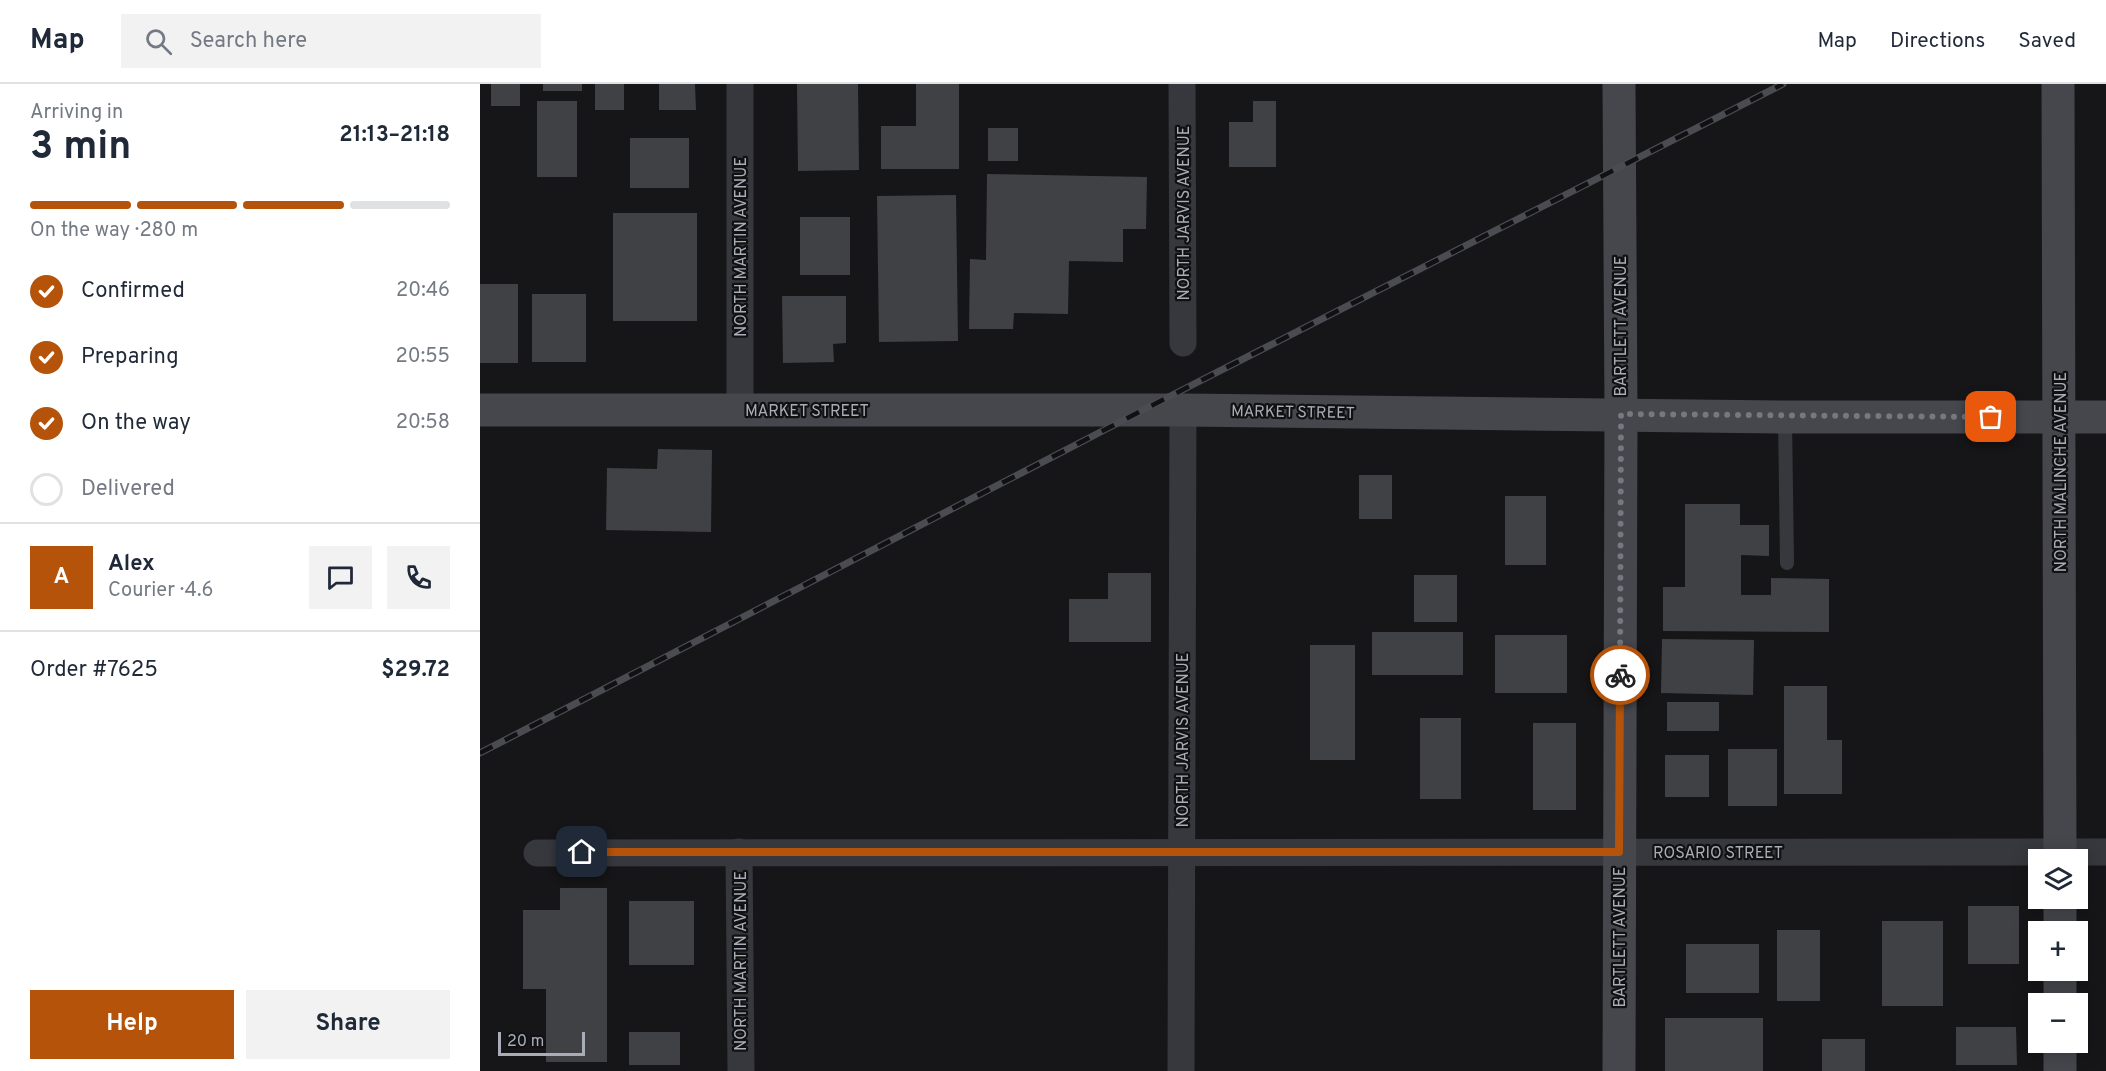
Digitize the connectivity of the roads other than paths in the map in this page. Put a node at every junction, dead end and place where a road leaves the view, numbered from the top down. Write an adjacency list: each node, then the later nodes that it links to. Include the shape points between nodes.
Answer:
1 (740, 84): 7 (street, NORTH MARTIN AVENUE)
2 (1182, 84): 5 (street, NORTH JARVIS AVENUE)
3 (1619, 84): 9 (main road, BARTLETT AVENUE)
4 (2058, 84): 12 (main road, NORTH MALINCHE AVENUE)
5 (1183, 343)
6 (480, 410): 7 (main road, MARKET STREET)
7 (740, 410): 8 (main road, MARKET STREET)
8 (1183, 410): 9 (main road, MARKET STREET); 16 (street, NORTH JARVIS AVENUE)
9 (1621, 414): 10 (main road, MARKET STREET); 17 (main road, BARTLETT AVENUE)
10 (1785, 417): 12 (main road, MARKET STREET); 13 (lane)
11 (2106, 417): 12 (main road, MARKET STREET)
12 (2060, 418): 14 (main road, NORTH MALINCHE AVENUE)
13 (1787, 562)
14 (2060, 849)
15 (739, 852): 16 (street, ROSARIO STREET); 19 (street, ROSARIO STREET); 23 (street, NORTH MARTIN AVENUE)
16 (1182, 852): 17 (street, ROSARIO STREET); 24 (street, NORTH JARVIS AVENUE)
17 (1619, 852): 21 (street, ROSARIO STREET); 25 (main road, BARTLETT AVENUE)
18 (2106, 852): 20 (street, ROSARIO STREET)
19 (537, 853)
20 (2088, 854)
21 (2028, 856)
22 (2060, 1053): 26 (main road)
23 (741, 1071)
24 (1181, 1071)
25 (1619, 1071)
26 (2060, 1071)

